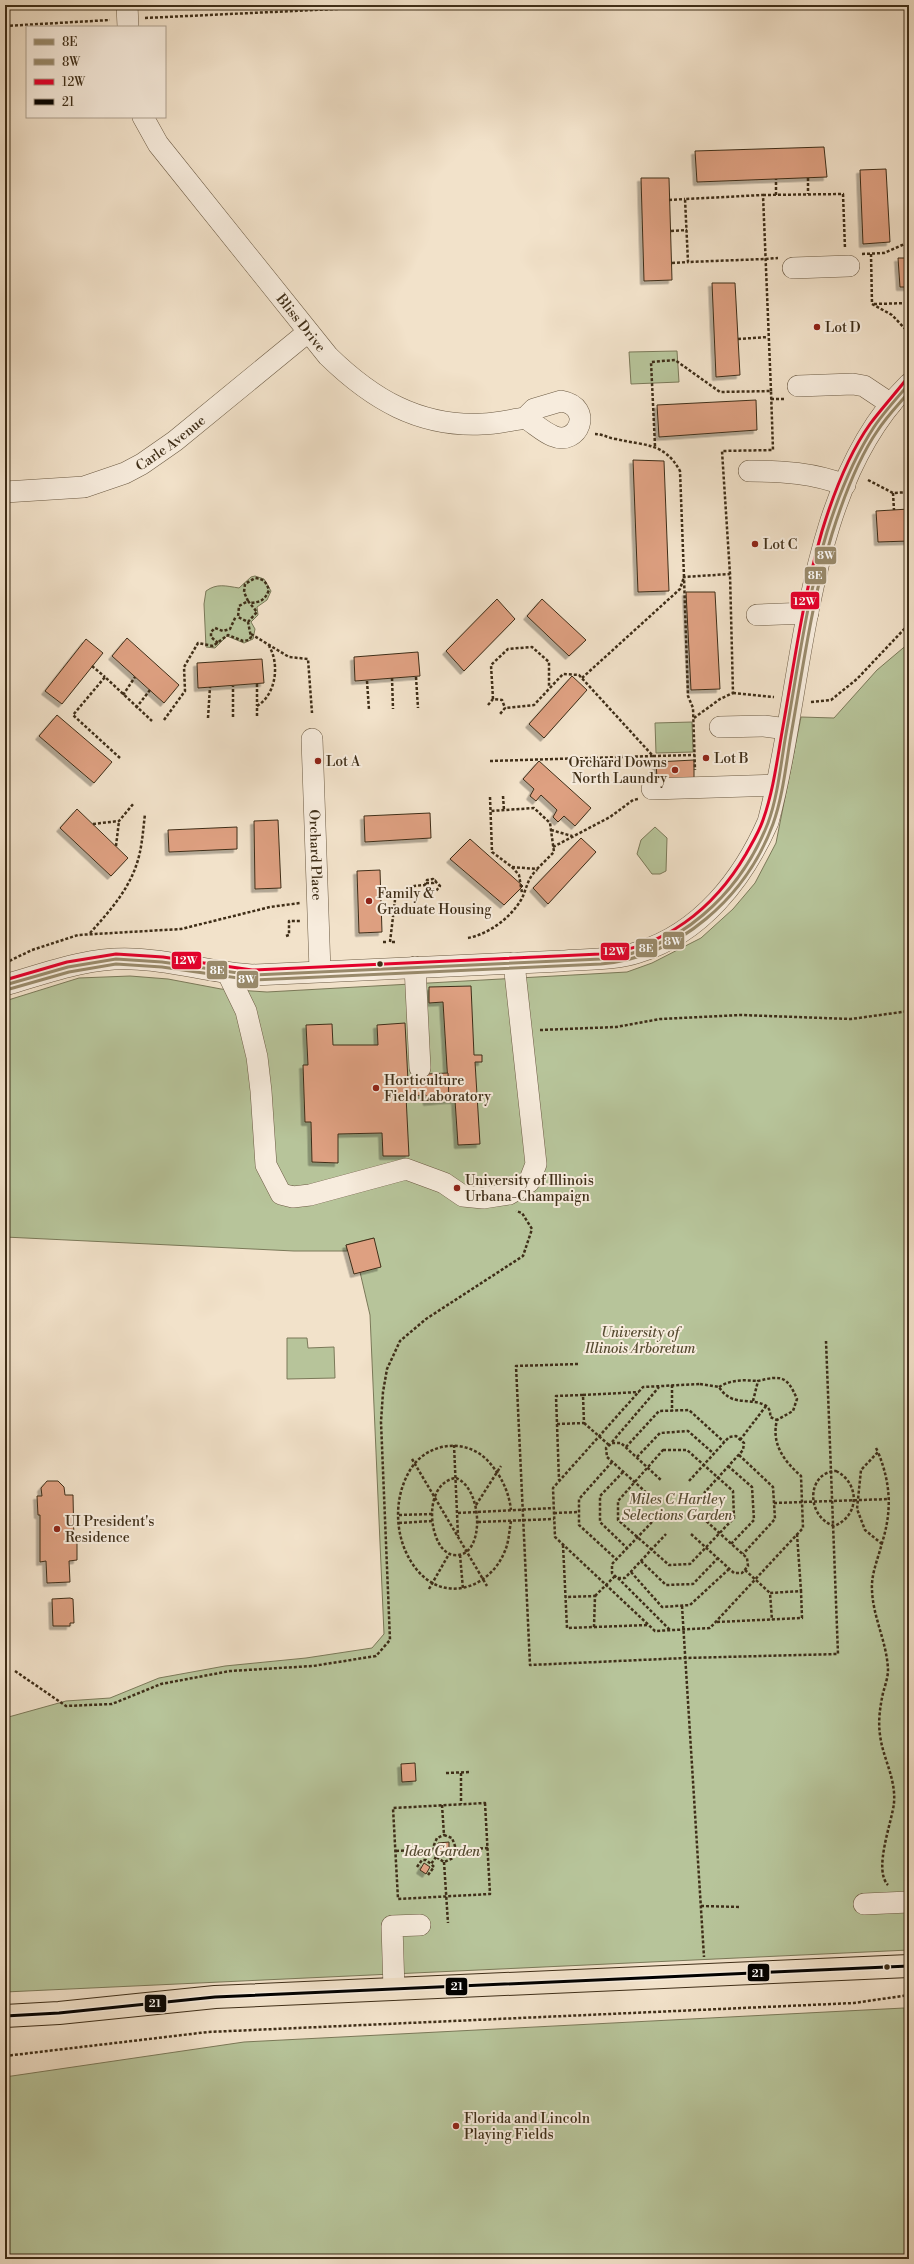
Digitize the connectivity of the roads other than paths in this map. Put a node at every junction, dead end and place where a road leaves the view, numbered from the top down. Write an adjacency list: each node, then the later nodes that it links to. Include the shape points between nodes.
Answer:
1 (144, 118): 4 (street, Bliss Drive, via 158,144)
2 (851, 258): 3 (street)
3 (786, 263)
4 (308, 332): 8 (street, Bliss Drive, via 352,379 394,406 423,417 455,424 483,424); 11 (street, Carle Avenue, via 175,441 125,473 84,487)
5 (909, 384): 7 (street)
6 (798, 386): 7 (street, via 864,386)
7 (891, 404): 10 (street, via 861,449)
8 (525, 418): 8 (street, via 534,409 552,402 570,402 578,409 580,417 575,432 569,437 560,438)
9 (749, 471): 10 (street, via 797,472)
10 (845, 485): 12 (street, via 822,552)
11 (5, 492)
12 (808, 613): 13 (street); 15 (street)
13 (757, 615)
14 (720, 727): 15 (street, via 764,726)
15 (786, 729): 17 (street)
16 (312, 739): 21 (street, Orchard Place)
17 (776, 785): 18 (street); 19 (street, via 768,822 756,850 740,875 715,904 678,934 638,953)
18 (652, 789)
19 (514, 963): 20 (street); 22 (street, via 536,1164 529,1182 509,1194 489,1197 463,1196 444,1182 406,1169 310,1195 293,1197 281,1194 266,1164 261,1091 246,1011)
20 (415, 967): 21 (street); 24 (street)
21 (320, 971): 22 (street)
22 (228, 974): 23 (street, via 164,962 108,959 78,964)
23 (5, 985)
24 (420, 1068)
25 (905, 1902): 26 (street)
26 (864, 1904)
27 (420, 1925): 29 (street, via 392,1926)
28 (909, 1966): 29 (main road)
29 (394, 1989): 30 (main road, via 215,1997)
30 (5, 2016)

